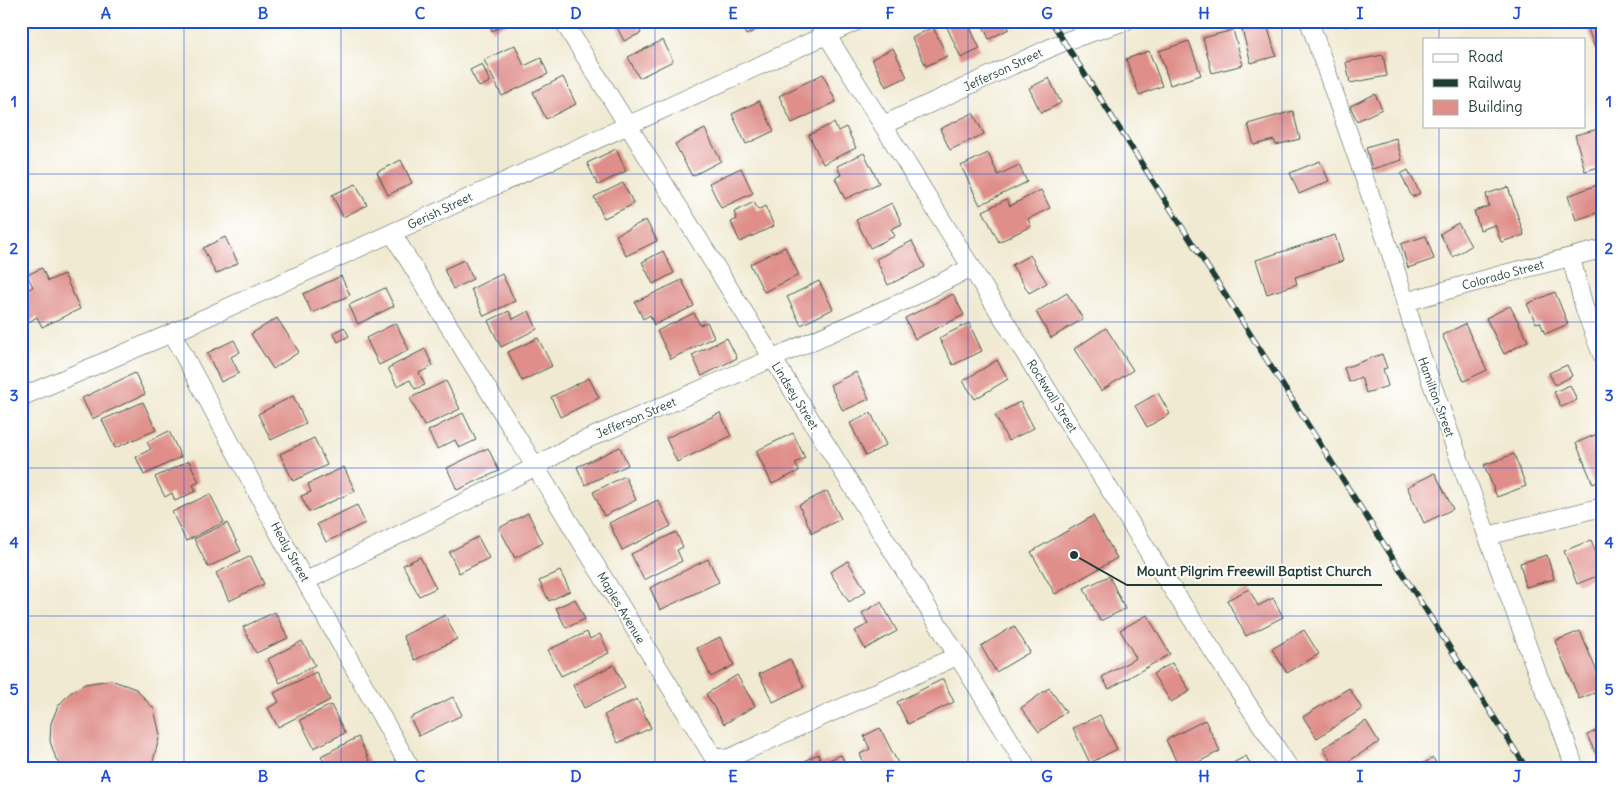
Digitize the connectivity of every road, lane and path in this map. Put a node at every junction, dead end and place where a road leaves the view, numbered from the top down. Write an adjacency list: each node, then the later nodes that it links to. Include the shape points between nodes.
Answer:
1 (563, 21): 7 (street, Lindsey Street)
2 (857, 21): 5 (street, Gerish Street)
3 (1126, 21): 6 (street, Jefferson Street, via 1064,42)
4 (1309, 21): 12 (street, Hamilton Street)
5 (822, 28): 6 (street, Rockwall Street); 7 (street, Gerish Street)
6 (883, 125): 11 (street, Rockwall Street)
7 (627, 126): 8 (street, Gerish Street); 15 (street, Lindsey Street)
8 (392, 233): 13 (street, Gerish Street); 17 (street, Maples Avenue)
9 (1602, 249): 10 (street, Colorado Street)
10 (1571, 258): 12 (street, Colorado Street); 14 (street)
11 (972, 268): 15 (street, Jefferson Street); 24 (street, Rockwall Street, via 1156,564)
12 (1405, 302): 19 (street, Hamilton Street)
13 (172, 334): 16 (street, Gerish Street); 20 (street, Healy Street)
14 (1602, 355)
15 (772, 359): 17 (street, Jefferson Street, via 569,447); 21 (street, Lindsey Street)
16 (21, 397)
17 (535, 467): 20 (street, Jefferson Street); 21 (street, Maples Avenue, via 705,746 718,758 734,756)
18 (1602, 508): 19 (street)
19 (1487, 536): 25 (street, Hamilton Street)
20 (306, 581): 22 (street, Healy Street)
21 (957, 656): 23 (street, Lindsey Street)
22 (411, 769)
23 (1028, 769)
24 (1290, 769)
25 (1575, 769)

